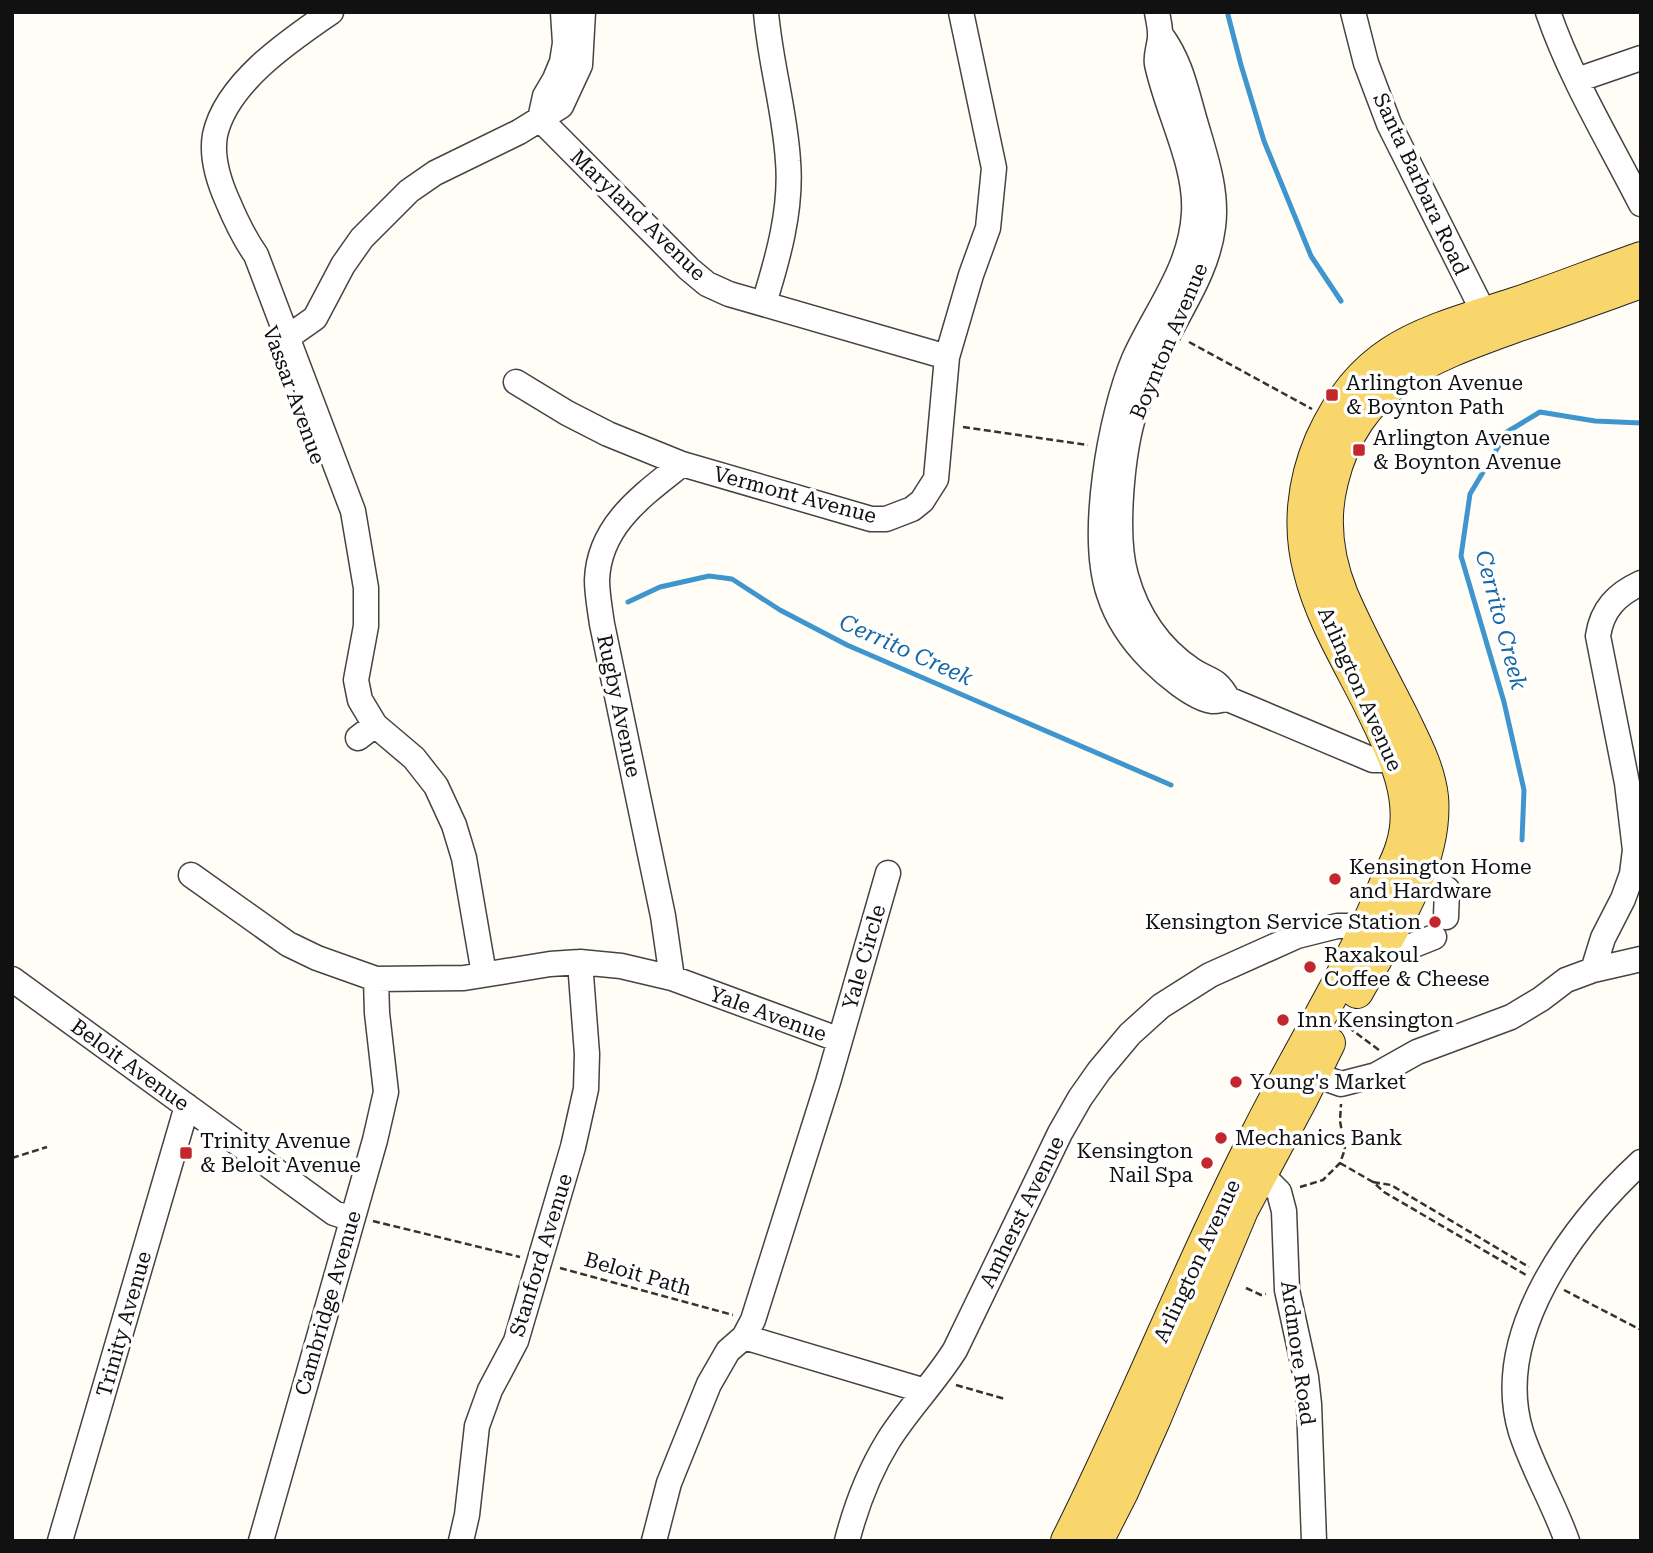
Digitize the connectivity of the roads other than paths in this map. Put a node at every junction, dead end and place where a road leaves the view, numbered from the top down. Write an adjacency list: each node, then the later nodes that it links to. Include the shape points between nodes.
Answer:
1 (331, 12): 13 (street, Vassar Avenue, via 265,62 222,115 215,137 215,163)
2 (563, 12): 11 (street, via 562,62 545,96)
3 (583, 12): 11 (street, via 582,51 574,82 561,106)
4 (766, 12): 16 (street, via 789,163 778,260)
5 (961, 12): 19 (street, Vermont Avenue, via 994,168 993,196 988,229)
6 (1353, 12): 17 (street, Santa Barbara Road, via 1389,124)
7 (1548, 12): 10 (street)
8 (1159, 23): 24 (street, Boynton Avenue, via 1175,53 1209,171 1213,226 1200,273 1136,410 1127,450 1121,538 1125,575 1152,634 1173,656 1220,685); 24 (street, Boynton Avenue, via 1156,61 1189,173 1194,211 1181,272 1134,360 1119,404 1108,447 1102,553 1108,592 1138,647 1183,687 1213,701)
9 (1641, 58): 10 (street)
10 (1577, 80): 12 (street)
11 (540, 119): 16 (street, Maryland Avenue, via 707,284); 18 (street, via 409,191 362,238 314,317)
12 (1641, 204)
13 (244, 239): 18 (street, Vassar Avenue, via 256,255); 22 (street, Vassar Avenue, via 244,258 339,517)
14 (1641, 258): 17 (main road, Arlington Avenue)
15 (1641, 282): 26 (main road, Arlington Avenue, via 1480,339 1419,366 1369,407 1336,465 1326,535 1331,563 1342,595 1418,749 1432,797 1429,845)
16 (764, 303): 19 (street, Maryland Avenue)
17 (1484, 313): 25 (main road, Arlington Avenue, via 1406,343 1367,371 1331,420 1308,479 1303,538 1310,575)
18 (288, 337): 22 (street, Vassar Avenue, via 353,511)
19 (947, 357): 21 (street, Vermont Avenue, via 936,479 912,509 886,519 871,519)
20 (516, 382): 21 (street, Vermont Avenue, via 567,414)
21 (682, 464): 34 (street, Rugby Avenue, via 611,531 597,581)
22 (357, 547): 33 (street, Vassar Avenue, via 366,589 366,626 356,680 366,732 414,758 436,786 464,858)
23 (1641, 583): 32 (street, via 1610,605 1600,621 1598,636 1627,783 1635,850 1623,900)
24 (1228, 699): 25 (street, Boynton Avenue, via 1373,760)
25 (1396, 761): 29 (main road, Arlington Avenue, via 1407,824)
26 (1421, 872): 29 (main road, Arlington Avenue); 29 (street, Amherst Avenue, via 1447,889 1440,927 1409,947)
27 (888, 873): 37 (street, Yale Circle)
28 (191, 875): 36 (street, Yale Avenue, via 288,944)
29 (1381, 932): 38 (main road, Arlington Avenue, via 1341,1020); 43 (main road, Arlington Avenue, via 1343,975 1259,1129 1219,1209); 45 (street, Amherst Avenue, via 1331,927 1270,947 1202,980 1161,1006 1130,1034 1067,1121 954,1350)
30 (1641, 959): 32 (street)
31 (580, 962): 33 (street, Yale Avenue); 34 (street, Yale Avenue); 48 (street, Stanford Avenue, via 586,1089 516,1341 489,1390 477,1426)
32 (1593, 970): 38 (street, via 1566,980 1511,1017 1439,1043 1376,1076)
33 (484, 974): 36 (street, Yale Avenue)
34 (672, 978): 37 (street, Yale Avenue)
35 (12, 979): 39 (street, Beloit Avenue)
36 (376, 979): 42 (street, Cambridge Avenue, via 386,1091)
37 (840, 1040): 44 (street, Yale Avenue)
38 (1327, 1079): 41 (main road, Arlington Avenue)
39 (187, 1106): 42 (street, Beloit Avenue, via 334,1213); 46 (street, Trinity Avenue)
40 (1641, 1161): 54 (street, via 1611,1189 1563,1250 1546,1280 1517,1359 1515,1403 1521,1432)
41 (1269, 1184): 43 (main road, Arlington Avenue, via 1242,1210); 53 (street, Ardmore Road, via 1284,1210 1287,1290 1306,1377)
42 (353, 1216): 47 (street, Cambridge Avenue)
43 (1184, 1319): 51 (main road, Arlington Avenue); 52 (main road, Arlington Avenue, via 1122,1492)
44 (748, 1329): 45 (street); 49 (street, Yale Avenue, via 728,1351 709,1384 669,1483)
45 (931, 1385): 50 (street, Amherst Avenue, via 888,1441 863,1491)
46 (61, 1541)
47 (261, 1541)
48 (461, 1541)
49 (654, 1541)
50 (846, 1541)
51 (1067, 1541)
52 (1097, 1541)
53 (1314, 1541)
54 (1567, 1541)

